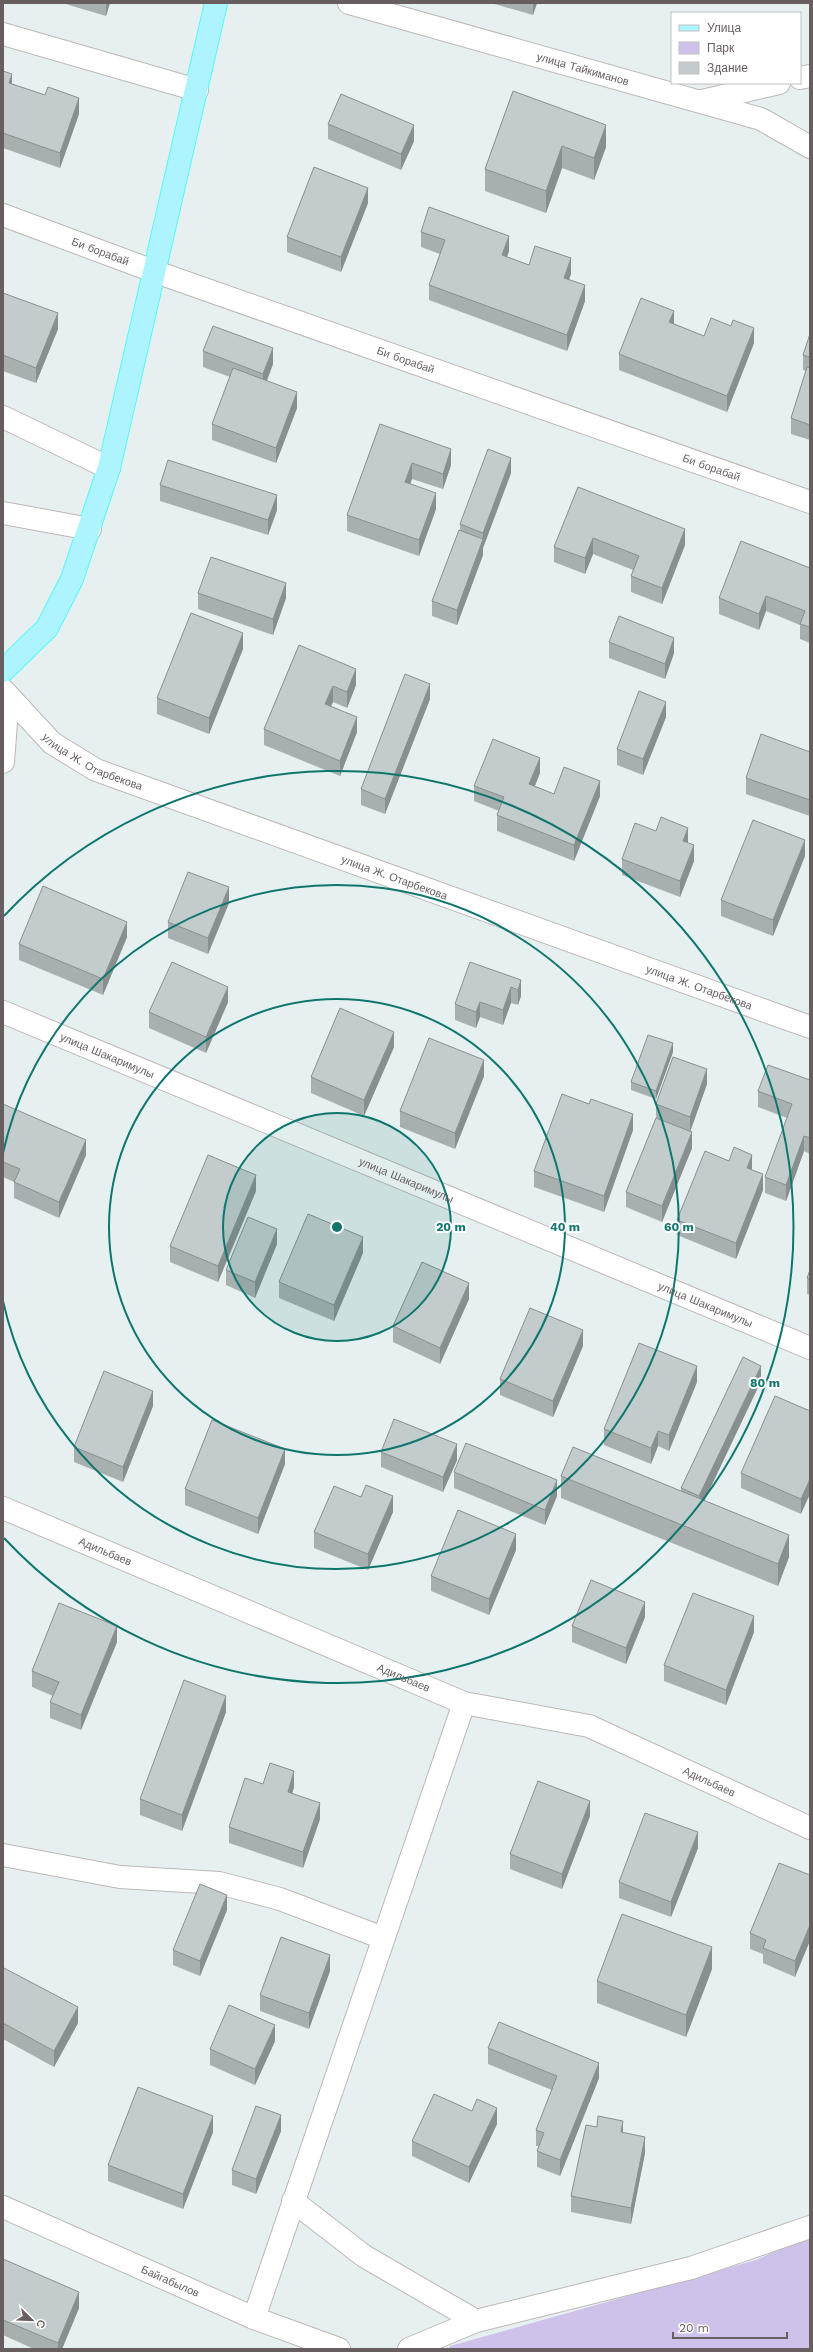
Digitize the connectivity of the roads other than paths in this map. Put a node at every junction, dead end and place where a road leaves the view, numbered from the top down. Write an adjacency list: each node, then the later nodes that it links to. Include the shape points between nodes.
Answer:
1 (216, 3): 5 (main road)
2 (350, 3): 6 (street, улица Тайкиманов)
3 (3, 34): 5 (street)
4 (775, 84): 6 (street)
5 (197, 90): 9 (main road)
6 (699, 101): 7 (street, улица Тайкиманов, via 761,119)
7 (810, 147)
8 (3, 215): 9 (street, Би борабай)
9 (156, 272): 11 (main road); 12 (street, Би борабай)
10 (3, 418): 11 (street)
11 (109, 468): 14 (main road)
12 (810, 502)
13 (3, 513): 14 (street)
14 (90, 529): 15 (main road, via 72,579 47,628)
15 (3, 671)
16 (6, 694): 17 (street); 19 (street, улица Ж. Отарбекова, via 52,743 96,770)
17 (3, 762)
18 (3, 1012): 20 (street, улица Шакаримулы)
19 (810, 1027)
20 (810, 1348)
21 (3, 1508): 22 (street, Адильбаев)
22 (464, 1703): 23 (street, Адильбаев, via 589,1726); 25 (street)
23 (810, 1828)
24 (3, 1855): 25 (street, via 120,1877 219,1883 280,1899)
25 (383, 1938): 26 (street)
26 (294, 2201): 29 (street); 30 (street, via 364,2256)
27 (3, 2208): 29 (street, Байгабылов)
28 (810, 2227): 30 (street, via 691,2268)
29 (254, 2318): 31 (street, Байгабылов)
30 (476, 2321): 32 (street)
31 (339, 2349)
32 (409, 2349)

